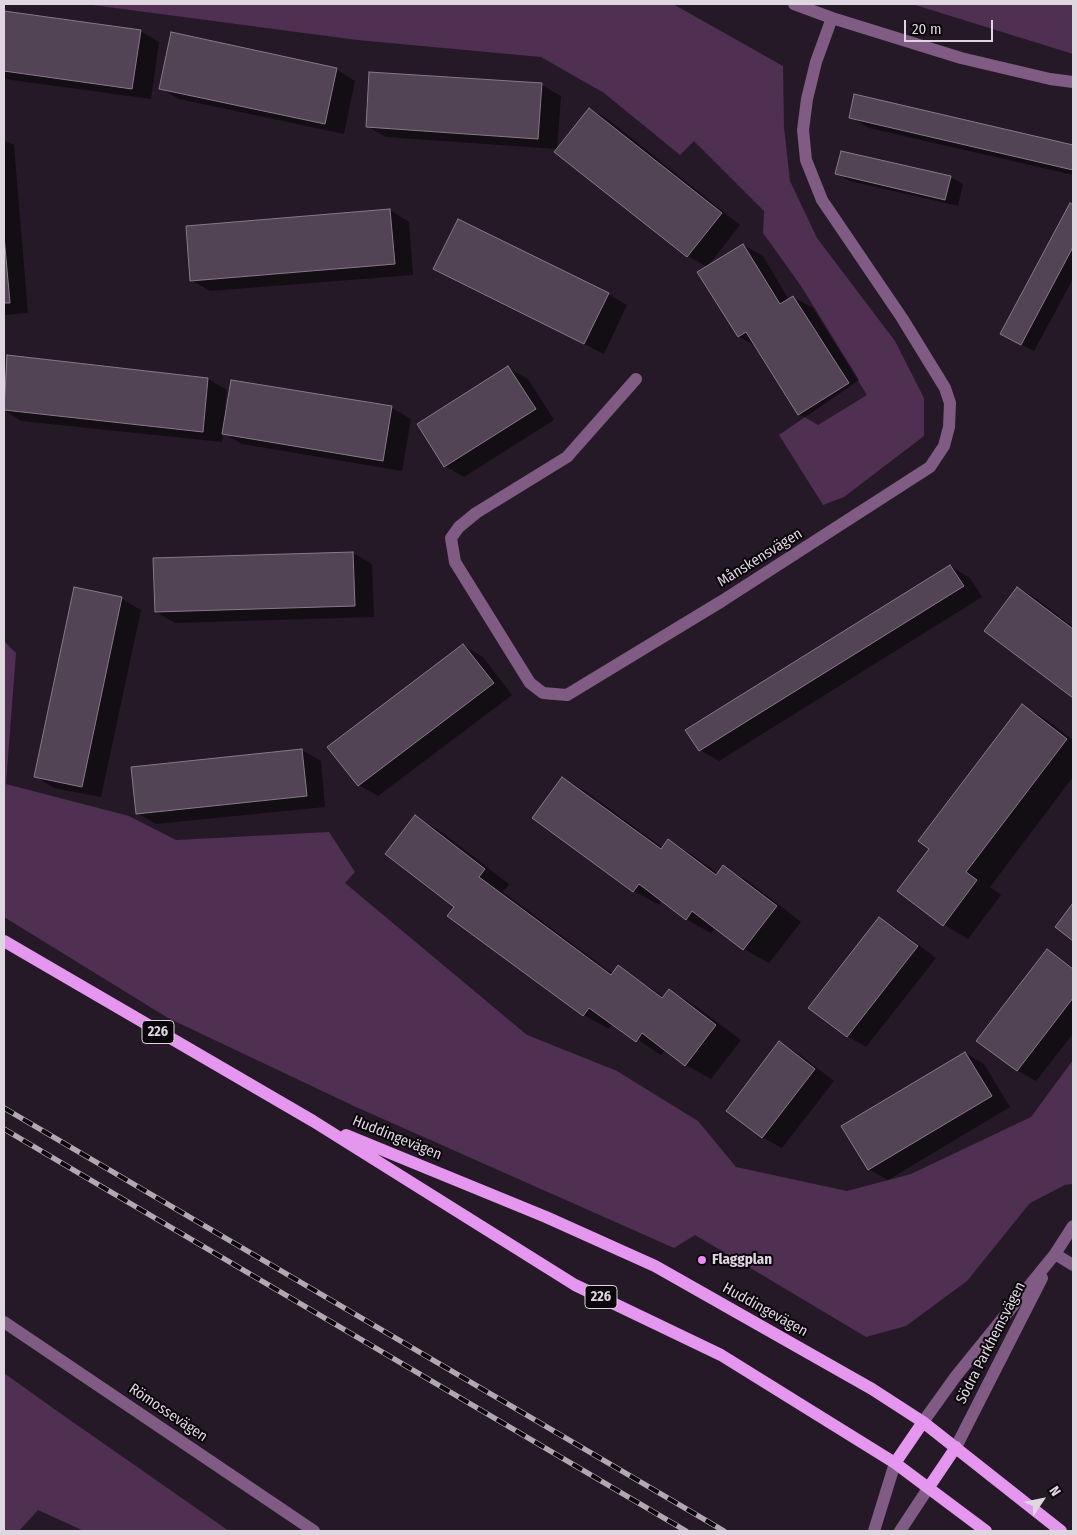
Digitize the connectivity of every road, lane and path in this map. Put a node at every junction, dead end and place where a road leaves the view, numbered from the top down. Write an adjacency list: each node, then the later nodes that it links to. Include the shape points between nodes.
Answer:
1 (794, 4): 2 (street)
2 (832, 18): 3 (street, via 961,58); 4 (street, Månskensvägen, via 807,99 803,130 806,160 822,200 945,388 950,403 944,446 930,467 707,610 567,695 543,693 530,683 455,562 451,538 476,513 567,457)
3 (1073, 82)
4 (636, 379)
5 (4, 941): 6 (main road, Huddingevägen / 226)
6 (313, 1121): 11 (main road, Huddingevägen / 226, via 546,1216 655,1266 872,1389); 13 (main road, Huddingevägen / 226, via 575,1285 721,1355)
7 (1073, 1226): 8 (street, Södra Parkhemsvägen)
8 (1055, 1254): 9 (street); 11 (street, Södra Parkhemsvägen); 12 (street, Södra Parkhemsvägen)
9 (1073, 1265)
10 (4, 1322): 16 (street, Römossevägen)
11 (923, 1422): 12 (main road, Huddingevägen / 226); 13 (main road)
12 (956, 1447): 14 (main road); 19 (main road, Huddingevägen / 226)
13 (895, 1463): 14 (main road, Huddingevägen / 226); 17 (street)
14 (929, 1487): 15 (street); 18 (main road, Huddingevägen / 226)
15 (900, 1529)
16 (314, 1531)
17 (874, 1531)
18 (986, 1531)
19 (1062, 1531)

